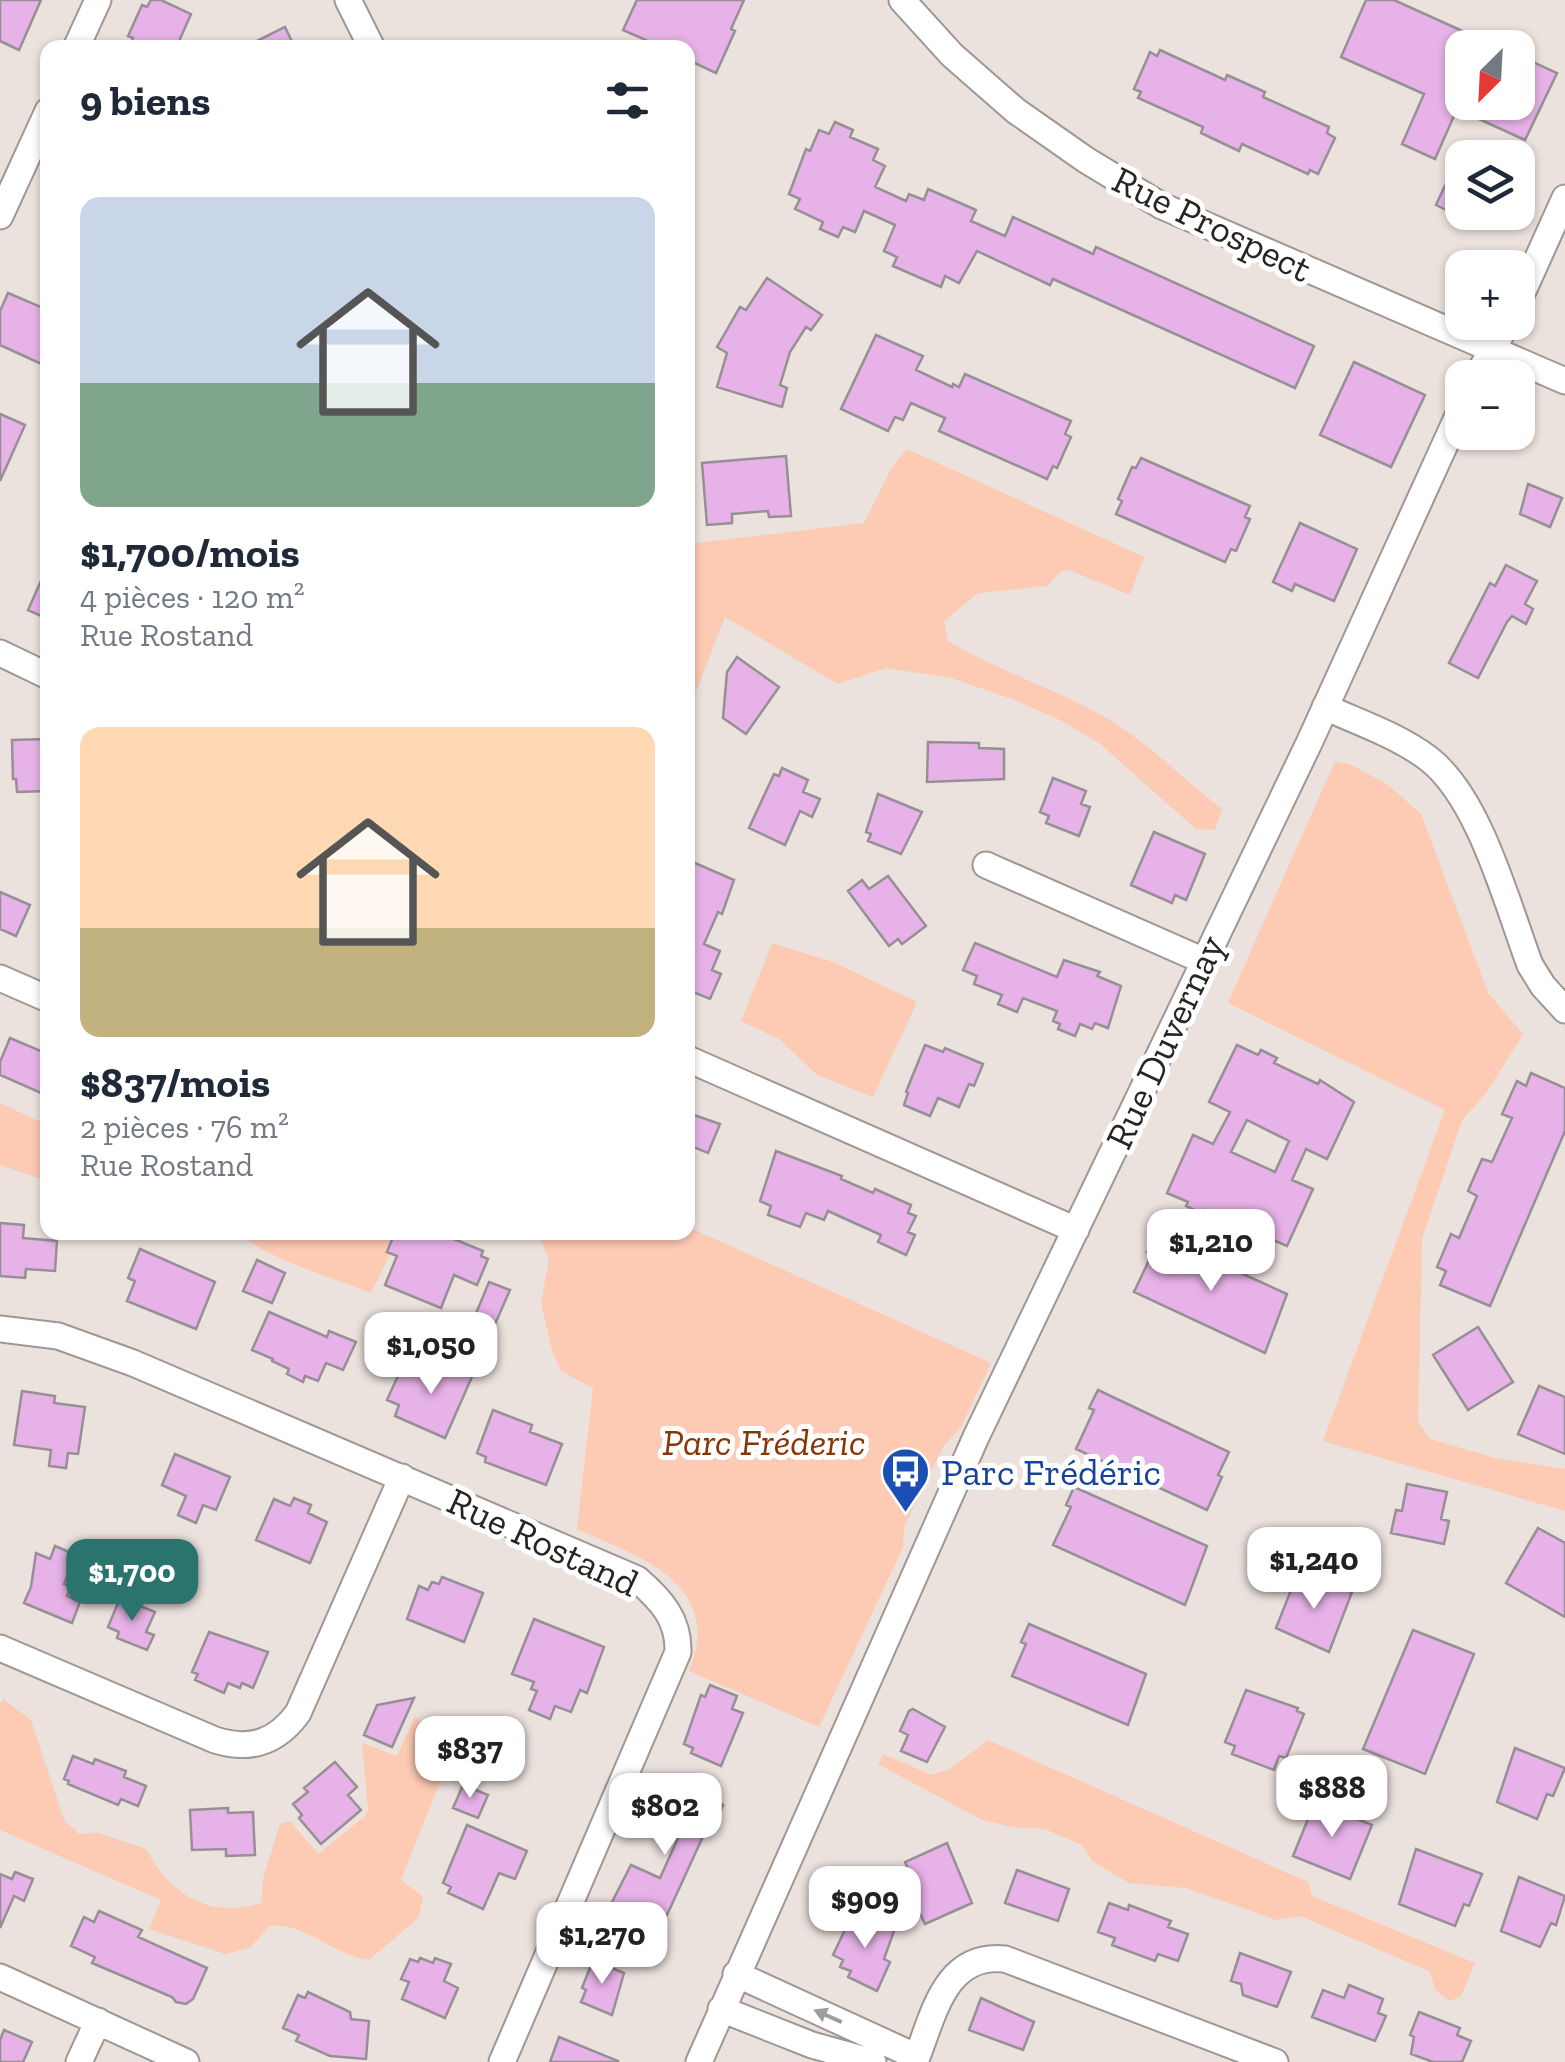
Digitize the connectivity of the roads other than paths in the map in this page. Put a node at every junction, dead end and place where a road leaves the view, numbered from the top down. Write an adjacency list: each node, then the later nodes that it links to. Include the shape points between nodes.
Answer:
1 (98, 0): 4 (street)
2 (348, 0): 5 (street)
3 (902, 0): 11 (street, Rue Prospect, via 1016,110 1138,192)
4 (80, 40)
5 (368, 40)
6 (40, 128): 8 (street)
7 (1565, 198): 9 (street)
8 (0, 216)
9 (1535, 264)
10 (1498, 340): 11 (street)
11 (1492, 350): 12 (street); 13 (street, Rue Prospect)
12 (1486, 360)
13 (1565, 381)
14 (1445, 444): 17 (street, Rue Duvernay)
15 (0, 653): 16 (street)
16 (40, 672)
17 (1326, 707): 19 (street, Rue Duvernay); 22 (street, via 1407,744 1455,784 1530,965)
18 (986, 865): 19 (street)
19 (1204, 962): 24 (street, Rue Duvernay)
20 (0, 978): 21 (street)
21 (40, 996)
22 (1565, 1010)
23 (695, 1061): 24 (street)
24 (1076, 1230): 28 (street, Rue Duvernay)
25 (0, 1329): 26 (street, Rue Rostand, via 94,1347)
26 (402, 1477): 27 (street, Rue Rostand, via 298,1713 269,1740 252,1746 215,1740); 35 (street, Rue Rostand, via 637,1579 679,1629 678,1652)
27 (0, 1648)
28 (736, 1974): 30 (street, Rue Duvernay); 32 (street, one-way to 28)
29 (0, 1977): 31 (street)
30 (721, 2009): 36 (street, Rue Duvernay); 37 (street)
31 (98, 2021): 33 (street); 34 (street)
32 (916, 2059): 38 (street, via 955,1973 987,1957)
33 (79, 2062)
34 (186, 2062)
35 (502, 2062)
36 (698, 2062)
37 (874, 2062)
38 (1275, 2062)

